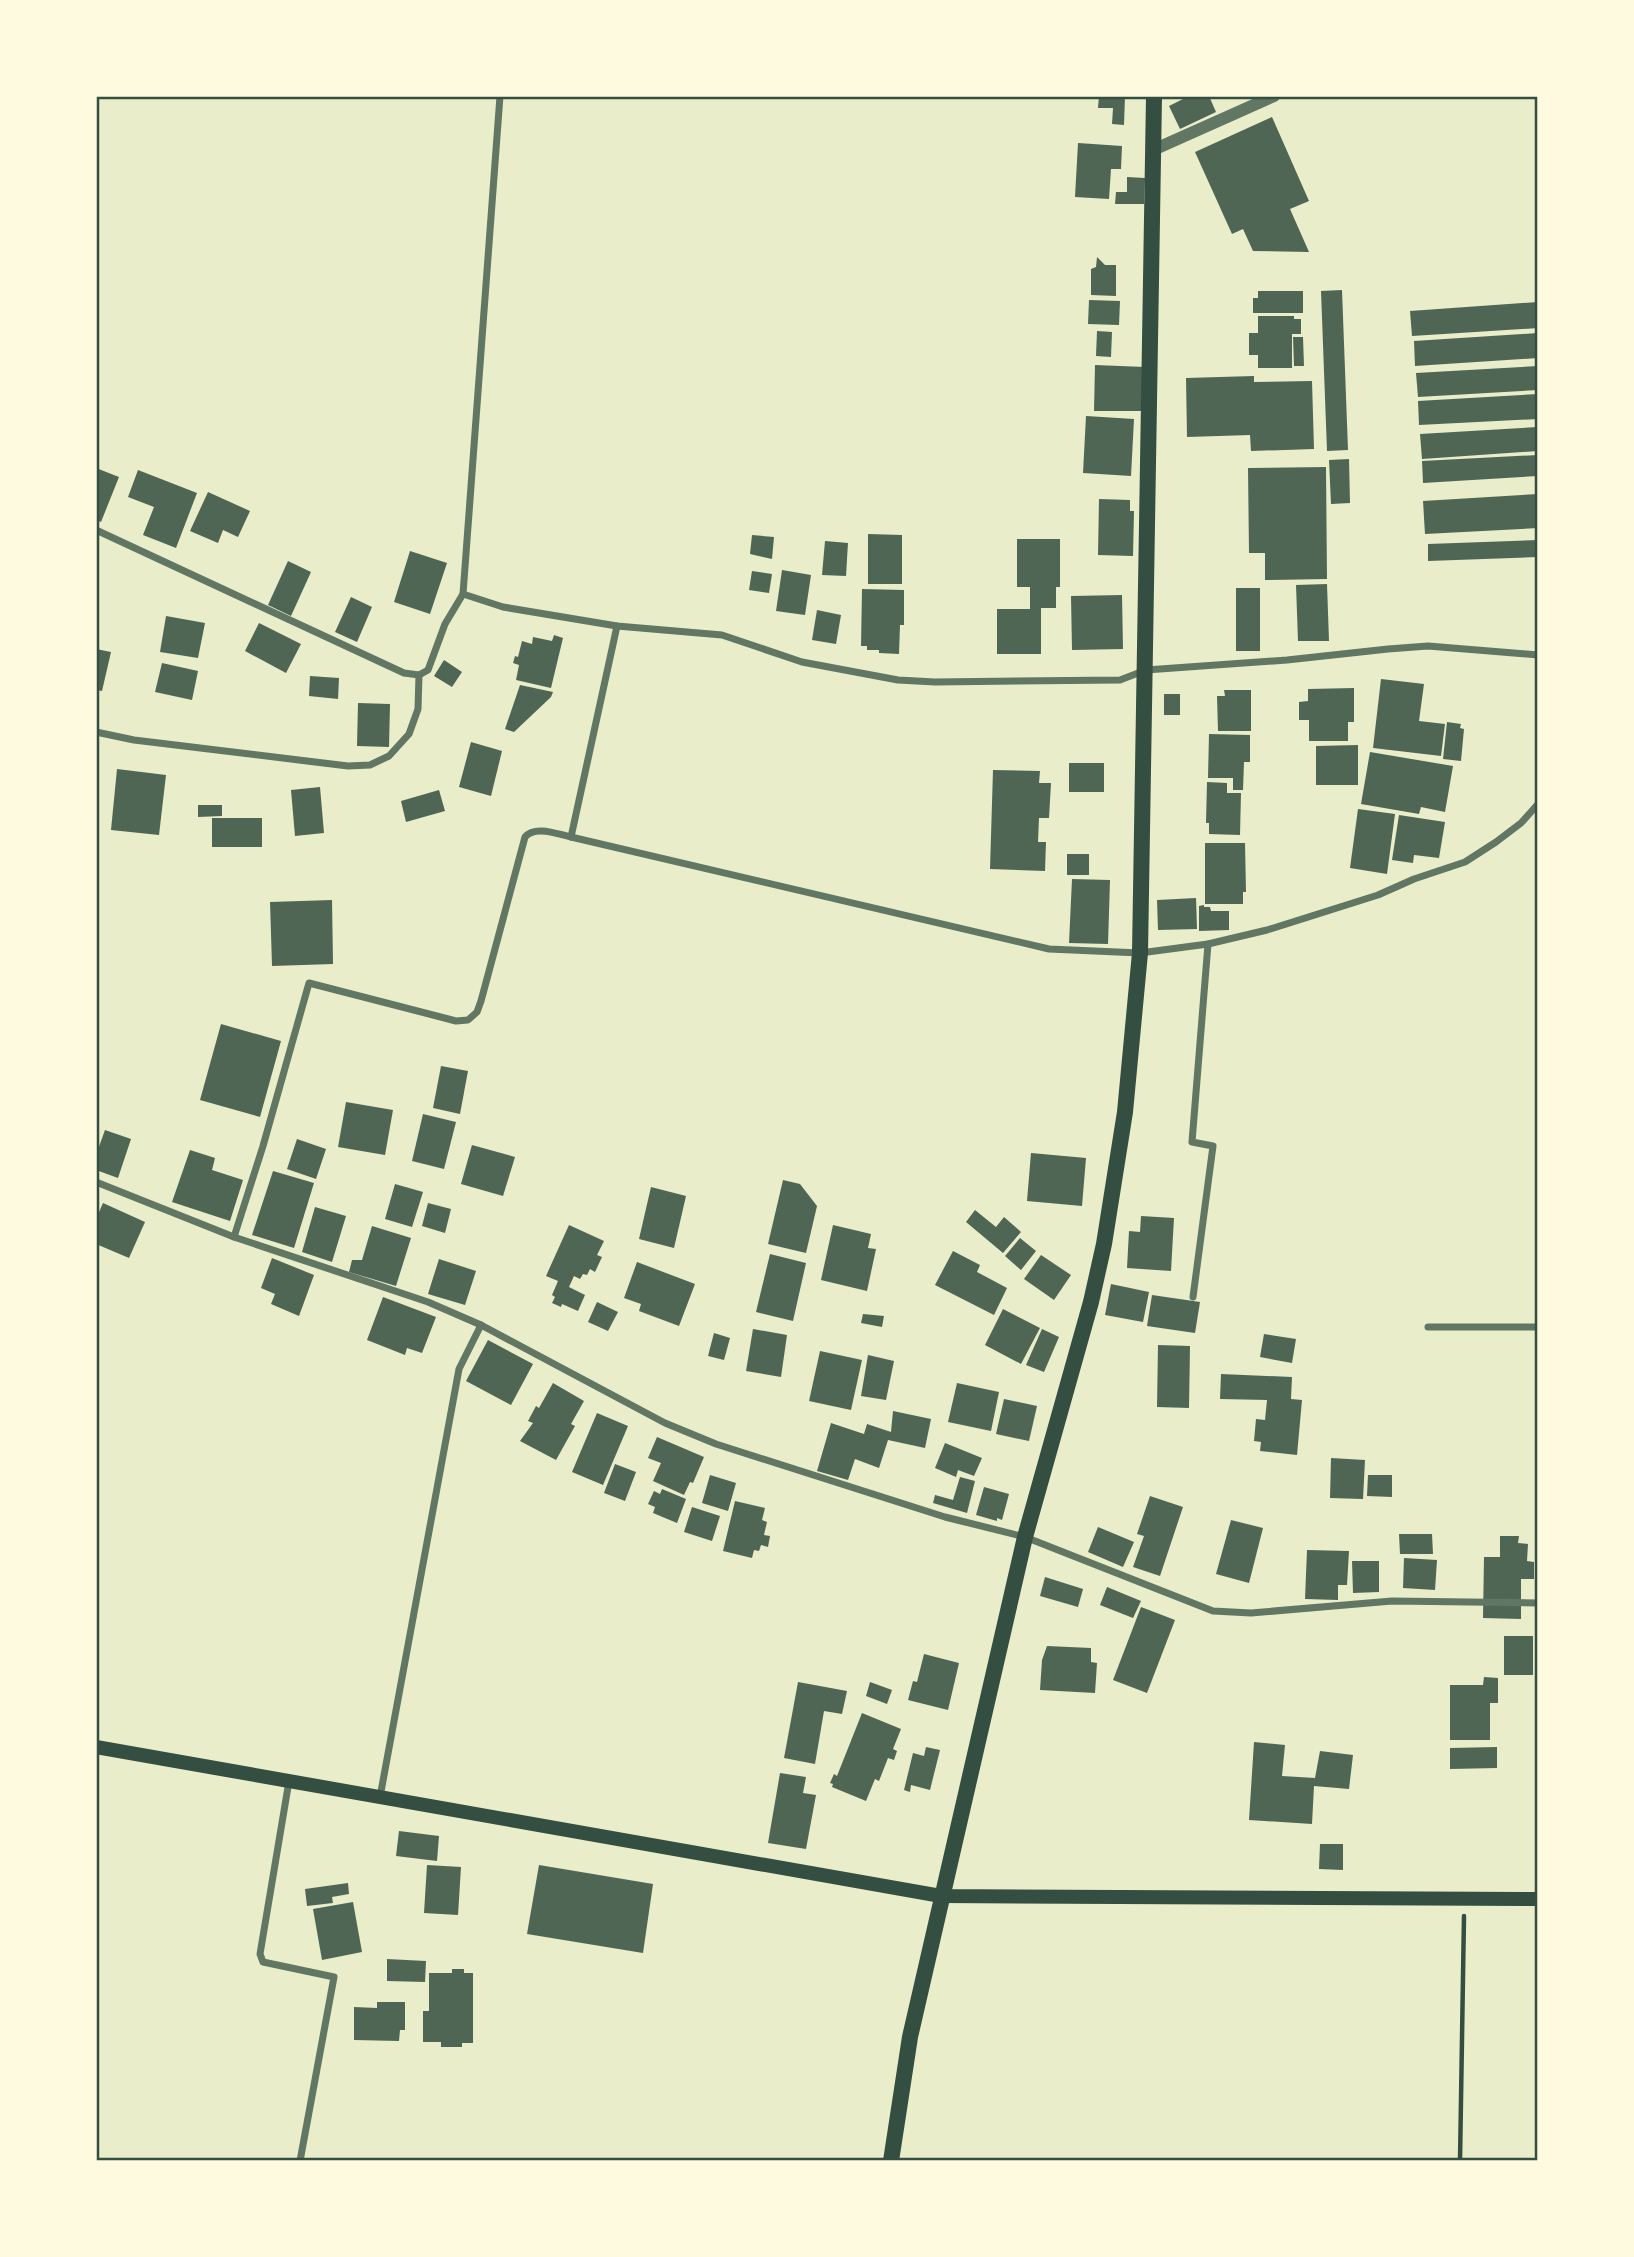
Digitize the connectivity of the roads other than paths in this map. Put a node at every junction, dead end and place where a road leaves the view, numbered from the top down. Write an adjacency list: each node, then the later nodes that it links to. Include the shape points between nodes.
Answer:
1 (500, 96): 6 (street)
2 (1154, 96): 4 (main road)
3 (1274, 96): 4 (street)
4 (1153, 150): 9 (main road)
5 (96, 530): 10 (street, via 404,673)
6 (463, 594): 7 (street, via 503,607); 10 (street, via 444,624 428,670)
7 (617, 626): 9 (street, via 723,635 802,662 898,680 1120,680); 13 (street)
8 (1538, 655): 9 (street, via 1428,646)
9 (1146, 670): 15 (main road)
10 (419, 675): 11 (street, via 418,709 409,734 389,756 370,765 348,766)
11 (96, 732)
12 (1538, 804): 14 (street, via 1521,823 1465,862 1378,895)
13 (571, 837): 15 (street, via 1049,949); 17 (street, via 536,830 524,837 481,1001 468,1020 456,1021 309,984)
14 (1208, 944): 15 (street); 18 (street, via 1192,1142 1213,1146)
15 (1140, 953): 22 (main road, via 1125,1112 1104,1244 1078,1354)
16 (96, 1182): 17 (street)
17 (234, 1237): 19 (street, via 428,1302)
18 (1192, 1297)
19 (481, 1325): 22 (street, via 665,1423 716,1444 945,1517); 26 (street, via 459,1369)
20 (1428, 1327): 21 (street)
21 (1538, 1327)
22 (1025, 1537): 23 (street, via 1213,1611 1251,1613 1392,1601); 27 (main road)
23 (1538, 1603)
24 (96, 1747): 25 (main road)
25 (289, 1781): 26 (main road); 29 (street, via 260,1954 263,1962 334,1977)
26 (380, 1797): 27 (main road)
27 (941, 1896): 28 (main road); 30 (main road, via 910,2037)
28 (1538, 1899)
29 (300, 2161)
30 (891, 2161)

